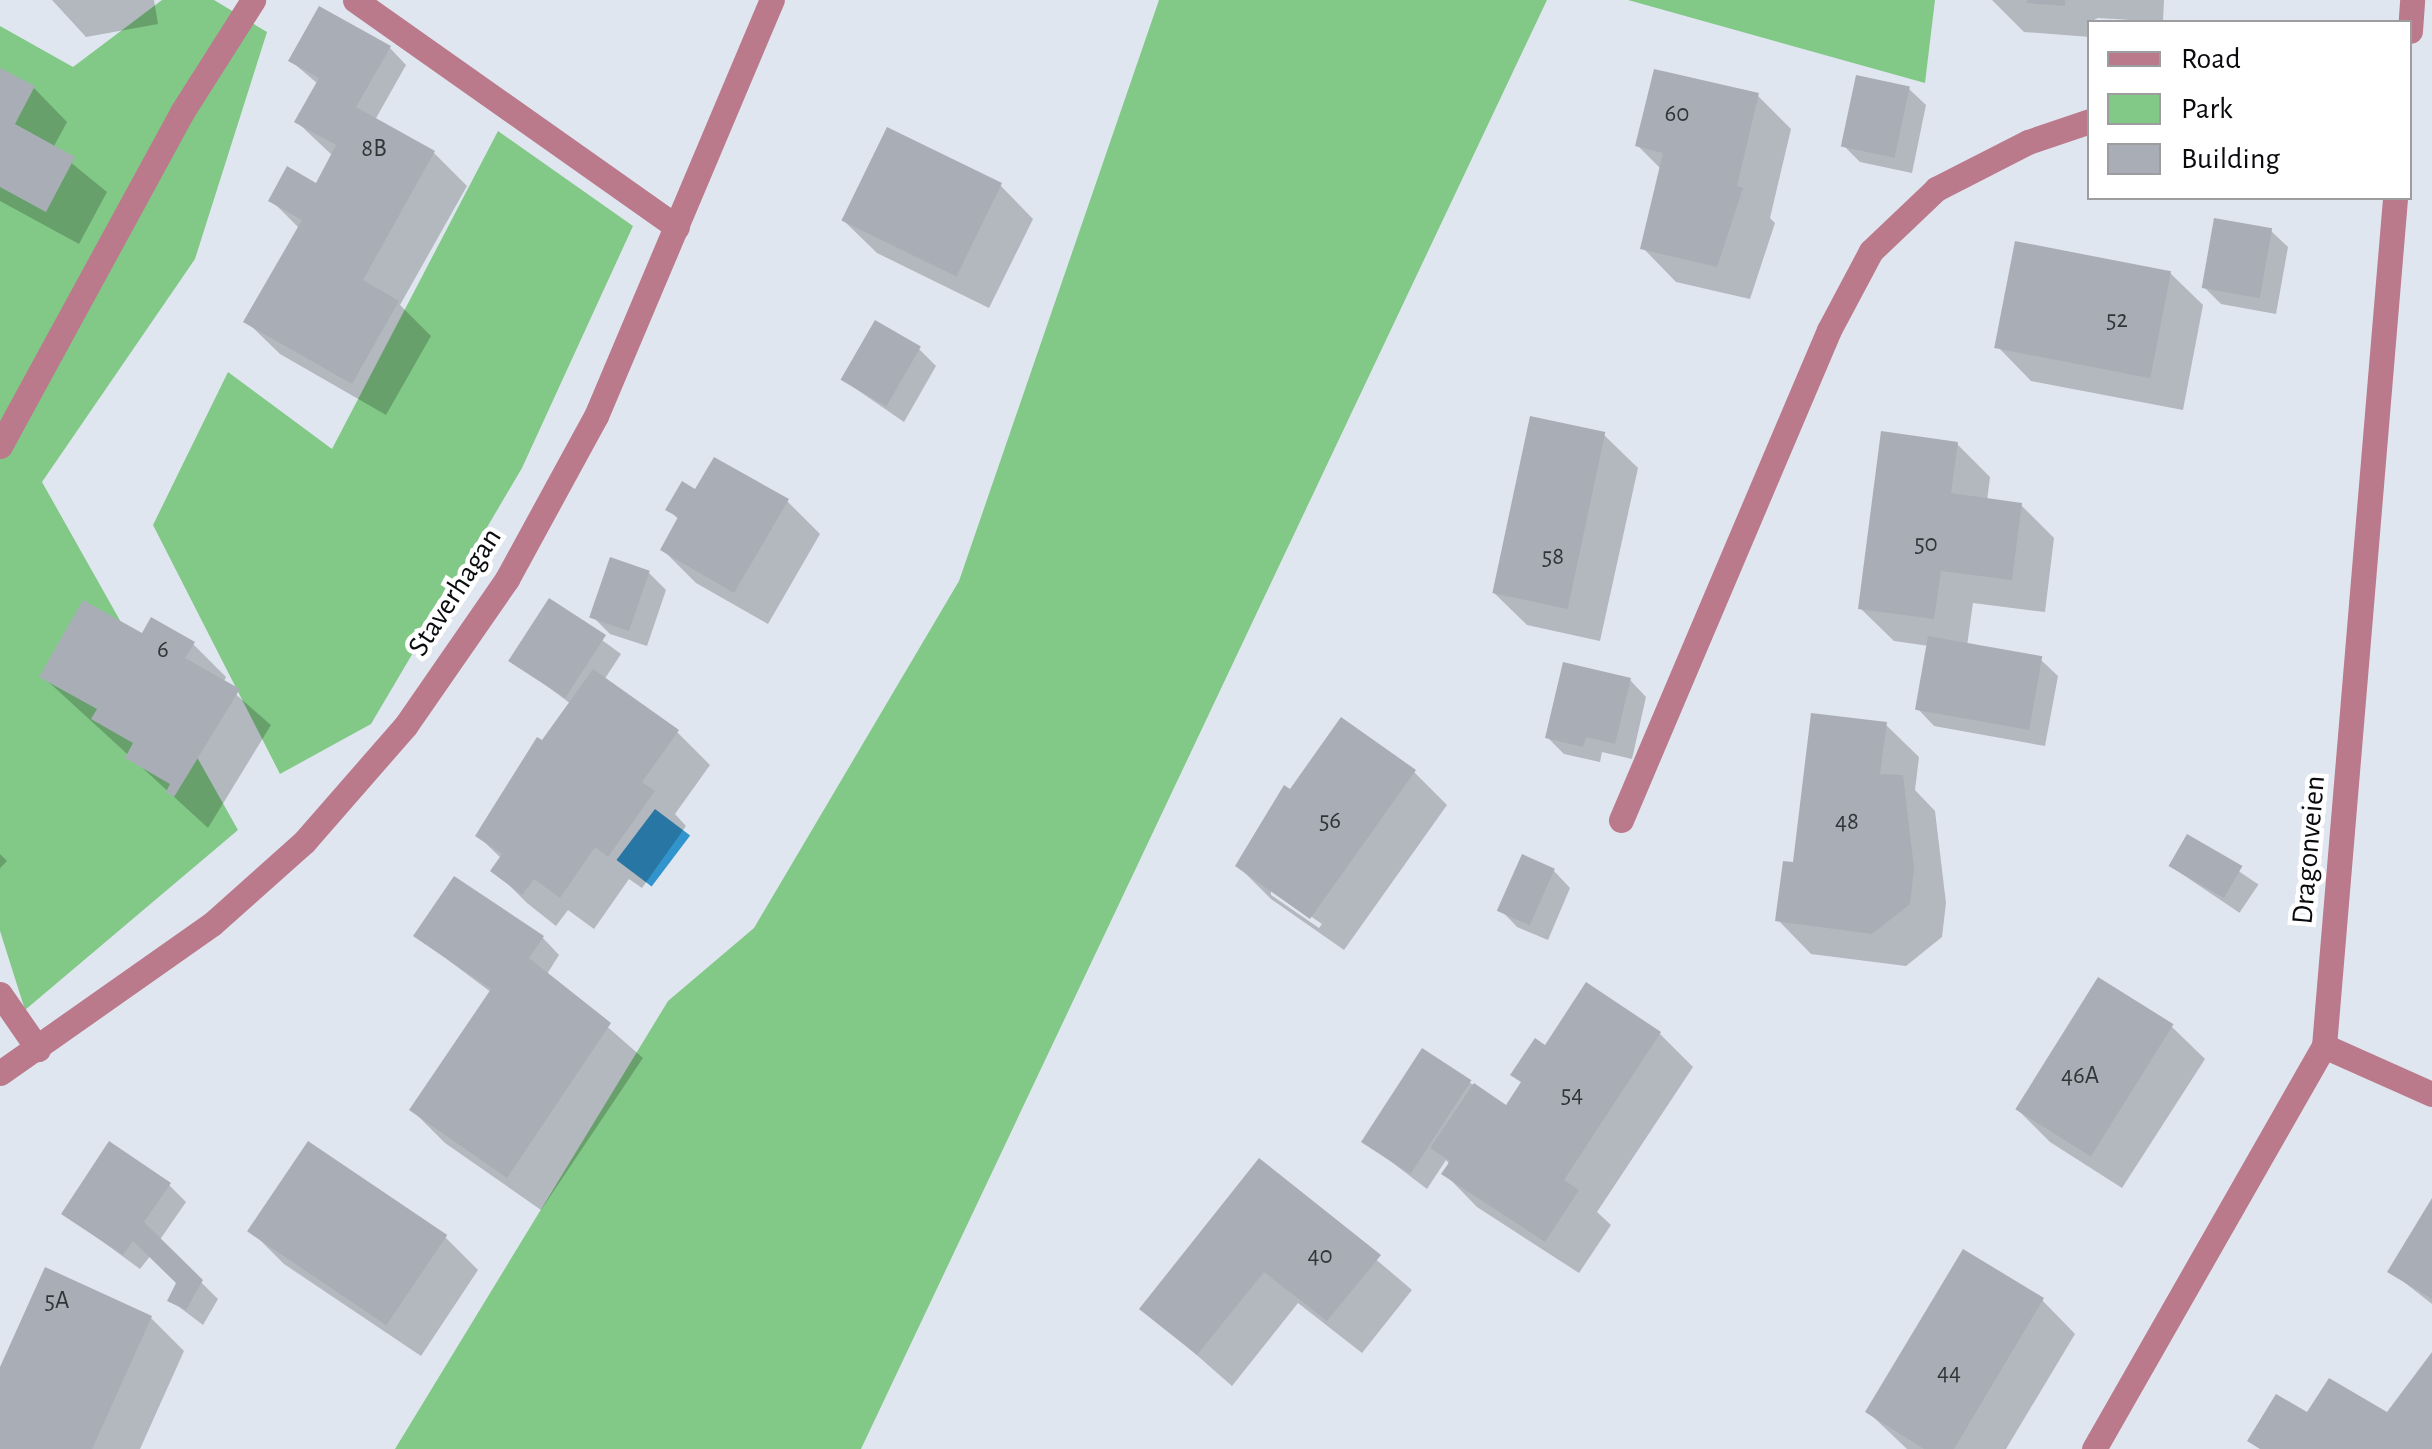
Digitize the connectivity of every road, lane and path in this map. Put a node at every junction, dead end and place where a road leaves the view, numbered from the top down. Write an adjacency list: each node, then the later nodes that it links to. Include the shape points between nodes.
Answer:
1 (253, 0): 7 (street, via 182,112)
2 (355, 0): 6 (street)
3 (772, 0): 6 (street, Staverhagan)
4 (2087, 122): 8 (street, via 2028,142 1936,189 1871,251 1829,330)
5 (2395, 200): 10 (street, Dragonveien)
6 (677, 227): 11 (street, Staverhagan, via 588,432 507,579 406,725 304,842 212,924)
7 (0, 446)
8 (1620, 820)
9 (0, 994): 11 (street)
10 (2324, 1046): 13 (street); 14 (street, Dragonveien)
11 (38, 1049): 12 (street, Staverhagan)
12 (0, 1073)
13 (2432, 1094)
14 (2094, 1449)

